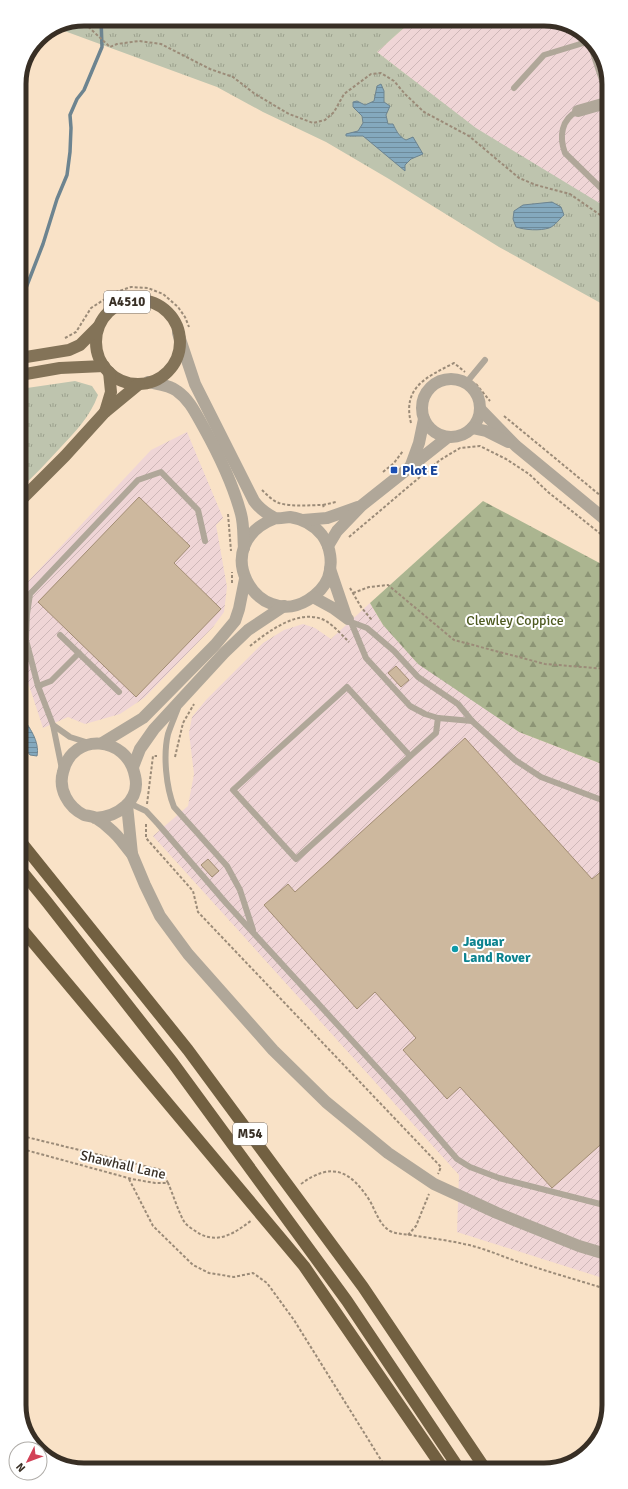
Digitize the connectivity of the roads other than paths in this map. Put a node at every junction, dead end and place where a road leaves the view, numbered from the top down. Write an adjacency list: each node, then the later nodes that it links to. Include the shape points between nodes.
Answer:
1 (584, 43): 4 (lane, via 544,55)
2 (595, 56): 3 (lane)
3 (602, 79)
4 (514, 88)
5 (602, 104): 6 (street)
6 (578, 111): 7 (lane, via 565,123 561,137 562,146 565,153)
7 (602, 189)
8 (98, 327): 9 (main road, A4510, via 108,313 118,305 143,300 166,311 174,321); 10 (main road, A4510, via 80,345 68,350); 12 (main road, A4510, via 96,347)
9 (178, 333): 15 (main road, A4510, via 179,347 168,371 157,379); 26 (street, via 195,384 254,501)
10 (26, 357)
11 (485, 360): 14 (lane)
12 (106, 369): 13 (main road, via 60,368); 15 (main road, via 123,381); 17 (main road, A4510, via 111,392)
13 (26, 374)
14 (468, 379): 16 (street, via 479,399); 18 (street, via 448,378 432,385 422,401)
15 (143, 383): 17 (main road, A4510); 30 (street, via 176,390 189,401 230,480 241,516)
16 (480, 409): 19 (street); 21 (street)
17 (105, 412): 23 (main road, A4510)
18 (424, 419): 20 (street, via 434,431); 22 (street)
19 (472, 428): 20 (street, via 461,435); 21 (street)
20 (448, 437): 22 (street)
21 (516, 446): 25 (street)
22 (411, 465): 24 (street)
23 (26, 495)
24 (361, 506): 27 (street, via 327,518); 29 (street, via 337,531)
25 (602, 517)
26 (276, 518): 27 (street, via 290,517); 30 (street, via 256,529)
27 (303, 520): 29 (street, via 322,535)
28 (205, 541): 38 (lane, via 198,510 161,472 138,480 30,594 26,640)
29 (328, 546): 31 (street, via 331,557)
30 (244, 548): 32 (street, via 242,569)
31 (330, 569): 33 (street, via 327,580); 35 (street)
32 (245, 578): 34 (street, via 250,587 265,601); 44 (street, via 235,621 215,645 143,718)
33 (313, 597): 34 (street, via 295,606); 35 (street)
34 (284, 606): 40 (street, via 248,630)
35 (348, 619): 41 (lane, via 366,658 389,684 410,706); 42 (lane, via 367,628 394,651 418,677 458,704)
36 (60, 634): 37 (lane)
37 (79, 653): 38 (lane, via 51,681); 39 (lane)
38 (38, 686): 43 (lane)
39 (119, 692)
40 (180, 701): 46 (street, via 140,749); 56 (lane, via 168,735 166,757 169,790 174,807 227,866 240,890)
41 (438, 718): 42 (lane); 45 (lane, via 436,733)
42 (472, 721): 48 (lane, via 515,760 541,777)
43 (53, 725): 44 (lane, via 70,737); 47 (lane)
44 (97, 744): 46 (street, via 112,746 121,751); 47 (street, via 82,747 73,754)
45 (410, 756): 45 (lane, via 296,859 233,790 347,686)
46 (134, 767): 49 (street, via 134,792)
47 (62, 772): 50 (street, via 63,788 69,802 76,810)
48 (602, 800)
49 (128, 804): 50 (street, via 112,815); 53 (street); 56 (lane, via 146,811)
50 (95, 818): 53 (street, via 112,830)
51 (26, 839): 55 (highway)
52 (26, 848): 55 (highway, M54)
53 (132, 854): 59 (street, via 160,916 188,954 273,1050 326,1102 388,1153 434,1184 497,1213)
54 (26, 876): 61 (highway, M54, via 182,1076 347,1302)
55 (59, 889): 62 (highway, M54, via 188,1050 367,1294)
56 (254, 933): 58 (lane, via 458,1159 470,1167 499,1178)
57 (26, 934): 60 (highway, via 304,1266)
58 (602, 1203)
59 (602, 1253)
60 (439, 1463)
61 (455, 1463)
62 (481, 1463)

